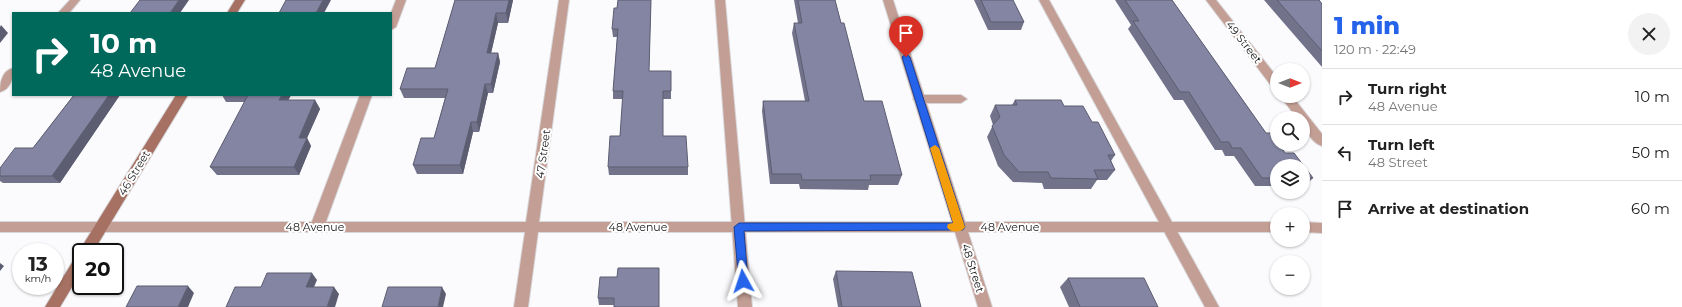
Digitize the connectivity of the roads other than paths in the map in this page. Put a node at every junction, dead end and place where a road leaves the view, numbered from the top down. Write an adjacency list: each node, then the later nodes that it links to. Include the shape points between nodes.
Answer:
1 (74, 0): 9 (street)
2 (240, 0): 10 (street)
3 (401, 0): 11 (street)
4 (564, 0): 24 (street, 47 Street)
5 (720, 0): 25 (street)
6 (888, 0): 17 (street, 48 Street)
7 (1044, 0): 27 (street)
8 (1211, 0): 13 (street, 49 Street)
9 (65, 12)
10 (233, 12)
11 (392, 24)
12 (12, 73): 14 (street)
13 (1270, 76)
14 (0, 88)
15 (181, 96): 22 (street, 46 Street)
16 (366, 96): 23 (street)
17 (919, 99): 18 (street); 26 (street, 48 Street)
18 (960, 99)
19 (1291, 103): 20 (street)
20 (1322, 142)
21 (0, 227): 22 (street, 48 Avenue)
22 (101, 227): 23 (street, 48 Avenue); 31 (street, 46 Street)
23 (317, 227): 24 (street, 48 Avenue)
24 (532, 227): 25 (street, 48 Avenue); 34 (street, 47 Street)
25 (739, 227): 26 (street, 48 Avenue); 35 (street)
26 (960, 227): 27 (street, 48 Avenue); 36 (street, 48 Street)
27 (1169, 227): 28 (street, 48 Avenue); 37 (street)
28 (1270, 227)
29 (1310, 228): 30 (street)
30 (1322, 228)
31 (91, 243)
32 (72, 275): 33 (street)
33 (52, 307)
34 (521, 307)
35 (745, 307)
36 (985, 307)
37 (1212, 307)

